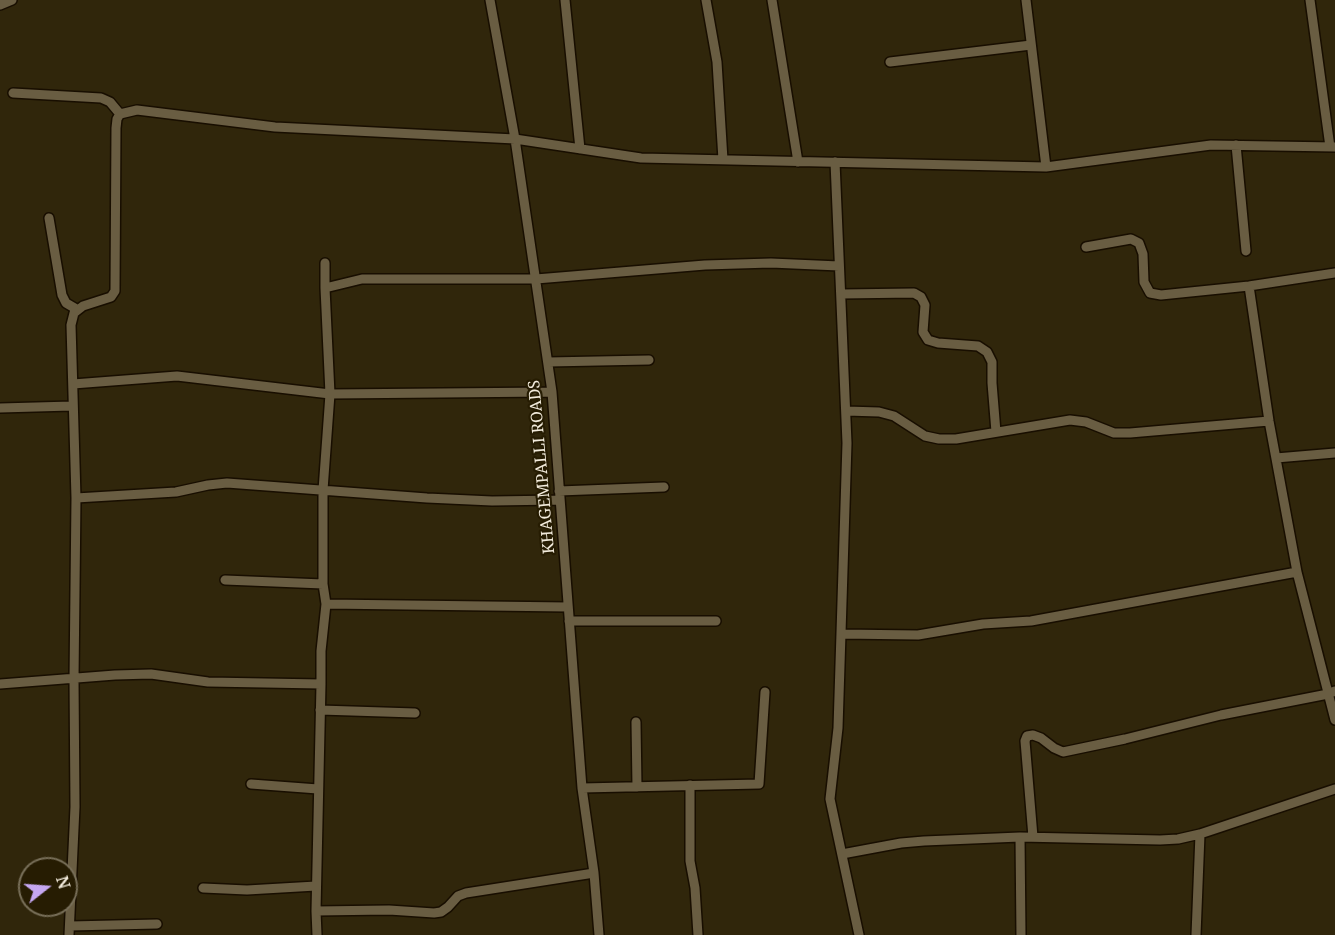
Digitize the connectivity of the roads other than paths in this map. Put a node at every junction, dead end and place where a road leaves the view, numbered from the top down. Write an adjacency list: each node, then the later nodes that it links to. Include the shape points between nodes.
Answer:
1 (12, 0): 8 (street)
2 (490, 0): 13 (street, KHAGEMPALLI ROADS)
3 (565, 0): 16 (street)
4 (706, 0): 17 (street, via 717,62)
5 (772, 0): 18 (street)
6 (1026, 0): 9 (street)
7 (1310, 0): 15 (street)
8 (0, 4)
9 (1031, 45): 10 (street); 20 (street)
10 (890, 62)
11 (13, 93): 12 (street, via 101,98)
12 (120, 114): 13 (street, via 137,110 275,127); 31 (street, via 116,128 116,291 111,297)
13 (515, 139): 16 (street); 27 (street, KHAGEMPALLI ROADS)
14 (1236, 145): 15 (street); 20 (street); 23 (street)
15 (1332, 147)
16 (580, 149): 17 (street, via 641,158)
17 (723, 160): 18 (street)
18 (798, 162): 19 (street)
19 (836, 162): 20 (street); 25 (street)
20 (1046, 167)
21 (49, 218): 31 (street, via 62,295 66,303)
22 (1086, 247): 28 (street, via 1131,239 1139,243 1144,282 1150,293)
23 (1245, 251)
24 (325, 263): 29 (street)
25 (839, 266): 27 (street, via 705,265); 30 (street)
26 (1335, 273): 28 (street)
27 (535, 279): 29 (street, via 362,279); 33 (street, KHAGEMPALLI ROADS)
28 (1249, 286): 40 (street)
29 (325, 288): 36 (street)
30 (841, 294): 39 (street); 41 (street, via 914,293 925,305 923,332 928,340 978,346 987,351 992,362)
31 (78, 310): 34 (street, via 71,325)
32 (648, 360): 33 (street)
33 (548, 362): 35 (street, KHAGEMPALLI ROADS)
34 (73, 384): 36 (street, via 177,376); 37 (street)
35 (552, 392): 36 (street); 46 (street, KHAGEMPALLI ROADS)
36 (330, 394): 45 (street)
37 (72, 406): 38 (street); 47 (street)
38 (0, 408)
39 (846, 411): 41 (street, via 894,416 925,436 939,439); 55 (street)
40 (1269, 421): 41 (street, via 1114,434 1070,420); 43 (street)
41 (996, 432)
42 (1335, 453): 43 (street)
43 (1276, 458): 48 (street)
44 (664, 488): 46 (street)
45 (323, 490): 46 (street, via 481,501); 47 (street, via 218,483 176,492); 50 (street)
46 (559, 495): 52 (street, KHAGEMPALLI ROADS)
47 (76, 498): 56 (street)
48 (1297, 572): 55 (street, via 1031,621 918,635); 60 (street)
49 (225, 580): 50 (street)
50 (323, 584): 51 (street)
51 (326, 604): 52 (street); 58 (street)
52 (568, 607): 53 (street, KHAGEMPALLI ROADS)
53 (569, 621): 54 (street); 68 (street, KHAGEMPALLI ROADS)
54 (716, 621)
55 (841, 634): 74 (street, via 838,728 830,800)
56 (74, 679): 57 (street); 58 (street, via 151,674 208,682); 80 (street, via 75,807)
57 (0, 684)
58 (321, 684): 61 (street)
59 (765, 692): 66 (street, via 759,784)
60 (1331, 693): 63 (street); 73 (street, via 1062,752 1041,738 1027,736)
61 (320, 710): 62 (street); 69 (street)
62 (415, 713)
63 (1335, 720)
64 (636, 722): 67 (street)
65 (251, 784): 69 (street)
66 (690, 785): 67 (street); 83 (street, via 690,861)
67 (637, 787): 68 (street)
68 (582, 788): 75 (street, KHAGEMPALLI ROADS)
69 (318, 789): 76 (street)
70 (1335, 789): 71 (street)
71 (1200, 834): 73 (street, via 1160,840); 86 (street)
72 (1020, 837): 73 (street); 74 (street, via 901,843); 85 (street)
73 (1033, 837)
74 (842, 854): 84 (street)
75 (594, 873): 78 (street, via 466,893 434,913); 82 (street, KHAGEMPALLI ROADS)
76 (316, 886): 77 (street); 78 (street)
77 (203, 888)
78 (316, 911): 81 (street)
79 (157, 924): 80 (street)
80 (70, 930)
81 (317, 935)
82 (599, 935)
83 (698, 935)
84 (859, 935)
85 (1021, 935)
86 (1196, 935)

